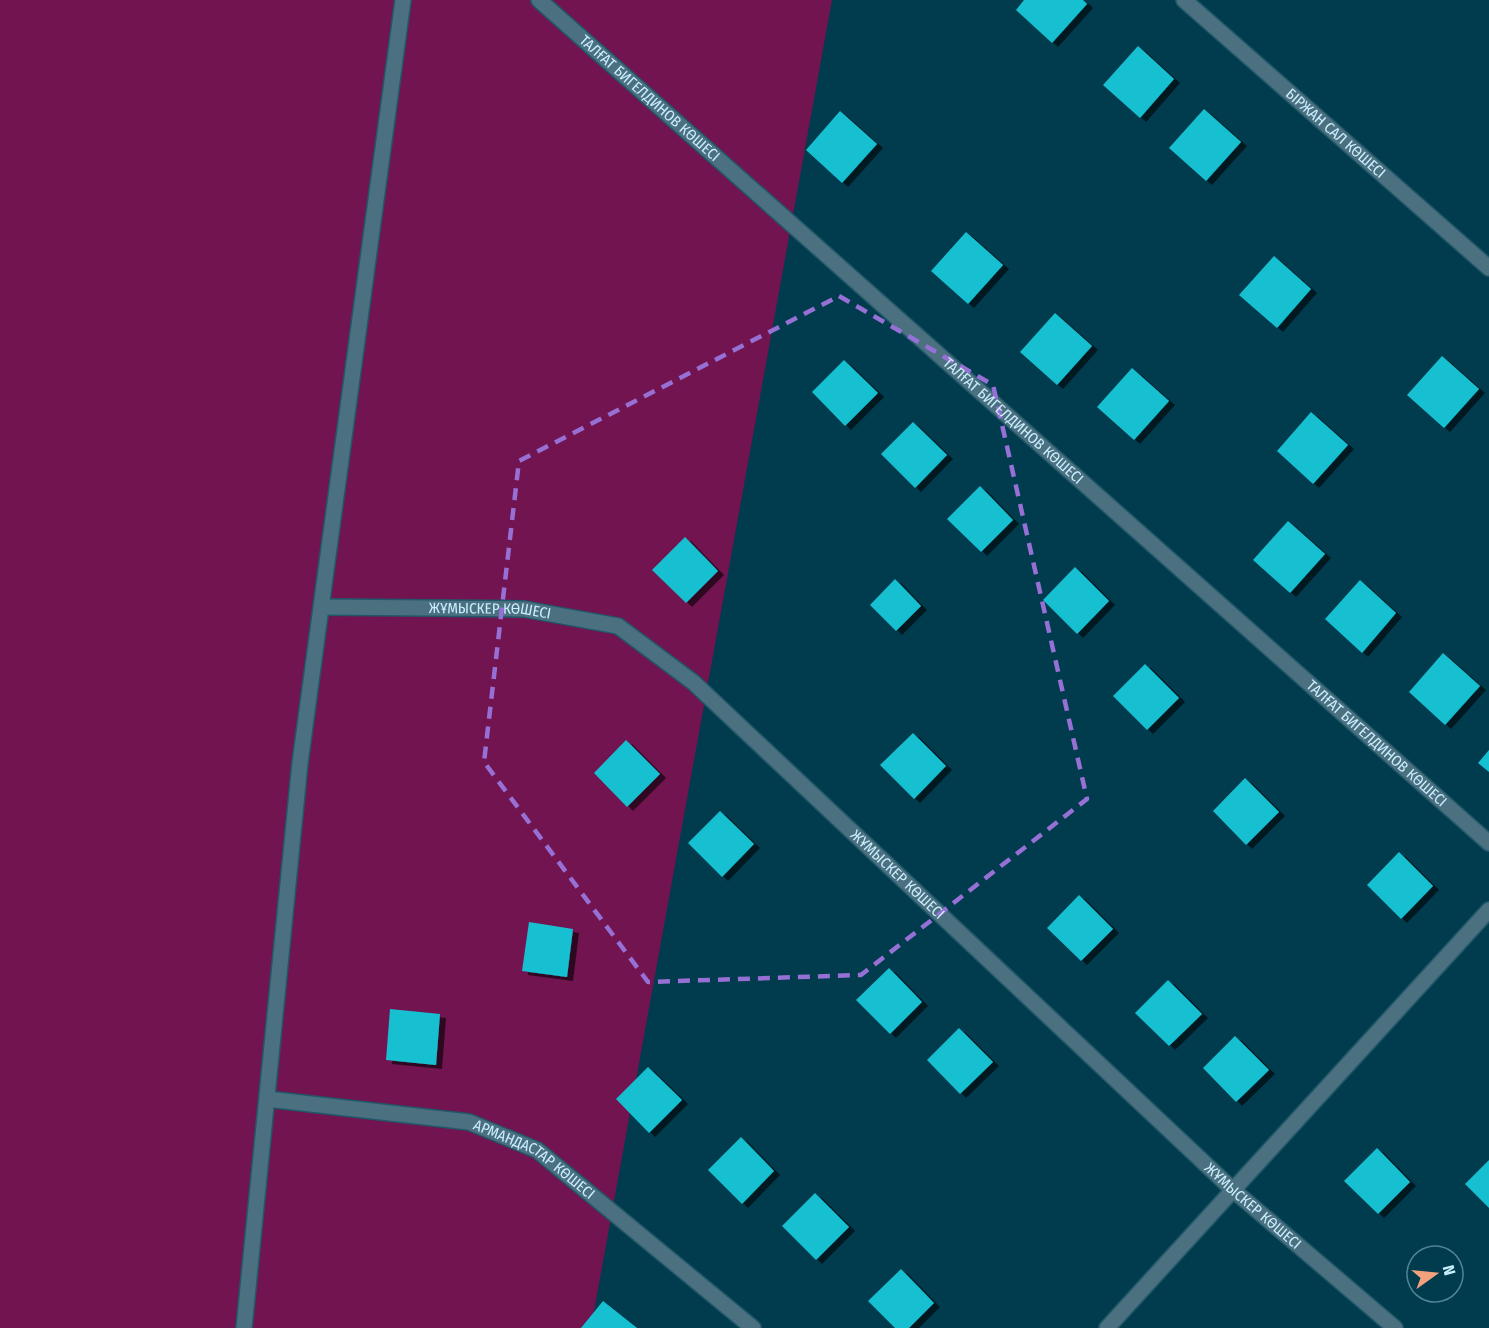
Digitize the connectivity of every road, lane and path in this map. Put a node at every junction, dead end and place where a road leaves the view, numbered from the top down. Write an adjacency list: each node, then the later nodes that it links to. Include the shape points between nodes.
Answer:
1 (403, 0): 5 (street)
2 (539, 0): 6 (street, ТАЛҒАТ БИГЕЛДИНОВ КӨШЕСІ)
3 (1184, 0): 4 (street, БІРЖАН САЛ КӨШЕСІ)
4 (1489, 268)
5 (322, 607): 8 (street, via 300,763); 9 (street, ЖҰМЫСКЕР КӨШЕСІ, via 524,609 618,626 693,682)
6 (1489, 843)
7 (1489, 910): 9 (street)
8 (267, 1099): 10 (street); 11 (street, АРМАНДАСТАР КӨШЕСІ, via 469,1122 537,1150)
9 (1232, 1189): 12 (street); 13 (street, ЖҰМЫСКЕР КӨШЕСІ)
10 (244, 1328)
11 (753, 1328)
12 (1107, 1328)
13 (1395, 1328)

